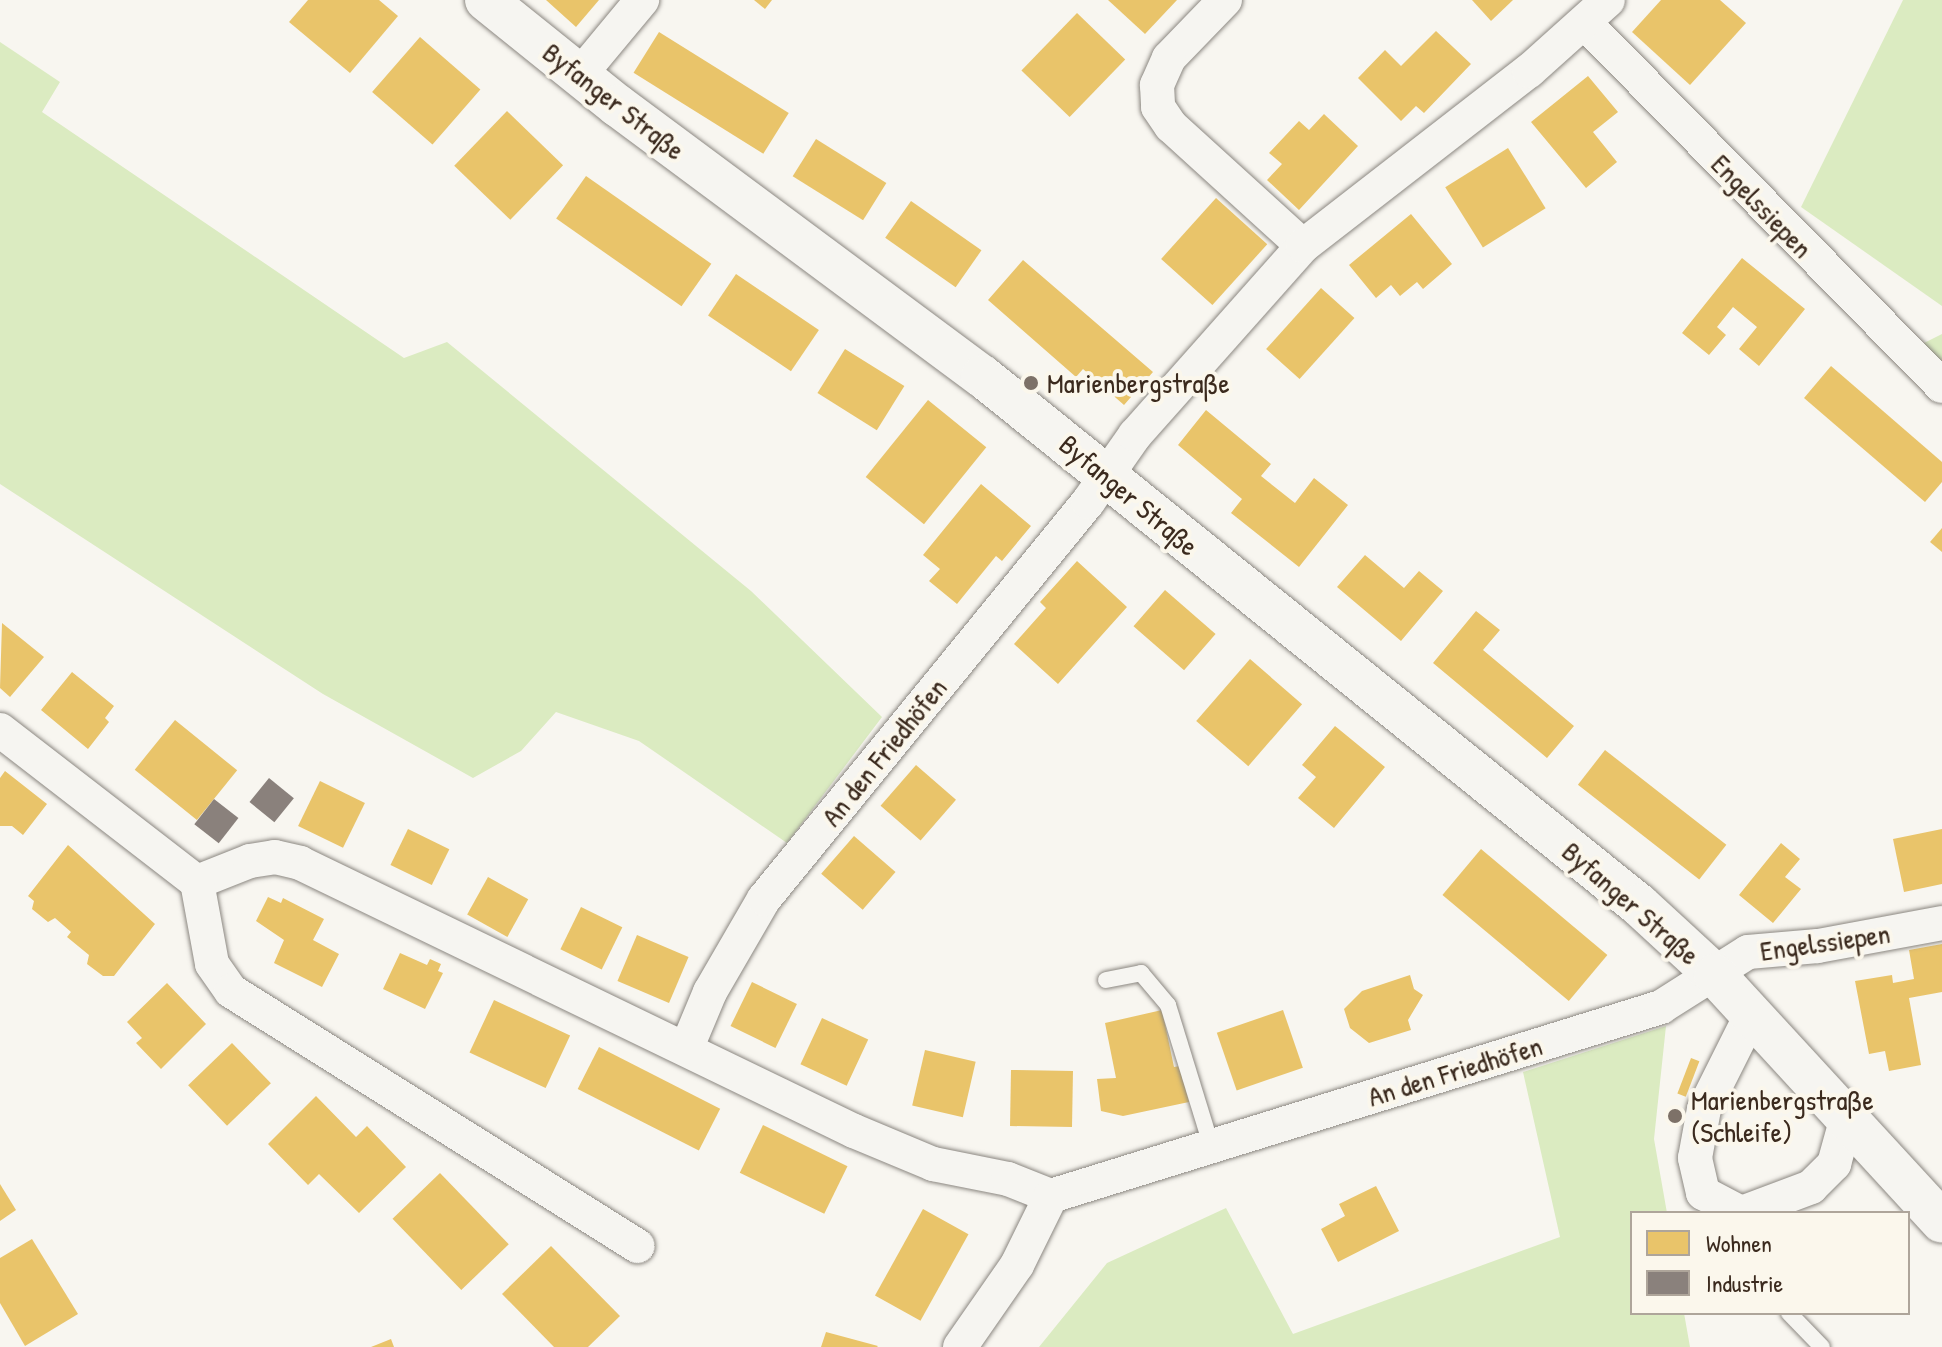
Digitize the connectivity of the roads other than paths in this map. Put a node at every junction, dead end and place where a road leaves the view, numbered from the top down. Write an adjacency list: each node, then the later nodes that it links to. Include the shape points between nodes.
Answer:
1 (486, 0): 5 (street, Byfanger Straße)
2 (642, 0): 5 (street)
3 (1225, 0): 6 (street, via 1160,73 1158,107 1171,126)
4 (1596, 12): 6 (street); 7 (street, Engelssiepen)
5 (579, 76): 8 (street, Byfanger Straße)
6 (1303, 246): 8 (street)
7 (1942, 386)
8 (1106, 474): 12 (street, Byfanger Straße, via 1639,905); 15 (street, An den Friedhöfen, via 764,899 717,980)
9 (0, 730): 10 (street)
10 (197, 882): 15 (street, via 250,861 275,857 300,863); 22 (street, via 212,964 231,991)
11 (1942, 923): 12 (street, Engelssiepen, via 1818,946 1748,952)
12 (1715, 975): 14 (street, Byfanger Straße); 17 (street, An den Friedhöfen, via 1661,1007)
13 (1106, 980): 17 (lane, via 1141,973 1168,1005)
14 (1751, 1015): 16 (street, Byfanger Straße); 19 (street, via 1704,1109 1695,1158 1703,1193)
15 (687, 1047): 18 (street, via 907,1153)
16 (1846, 1121): 20 (street, via 1834,1164 1811,1187); 21 (street, Byfanger Straße)
17 (1212, 1148): 18 (street, An den Friedhöfen)
18 (1051, 1196): 24 (street, via 1017,1265)
19 (1738, 1211)
20 (1747, 1211)
21 (1942, 1222)
22 (638, 1246)
23 (1791, 1315): 25 (lane)
24 (960, 1347)
25 (1822, 1347)

